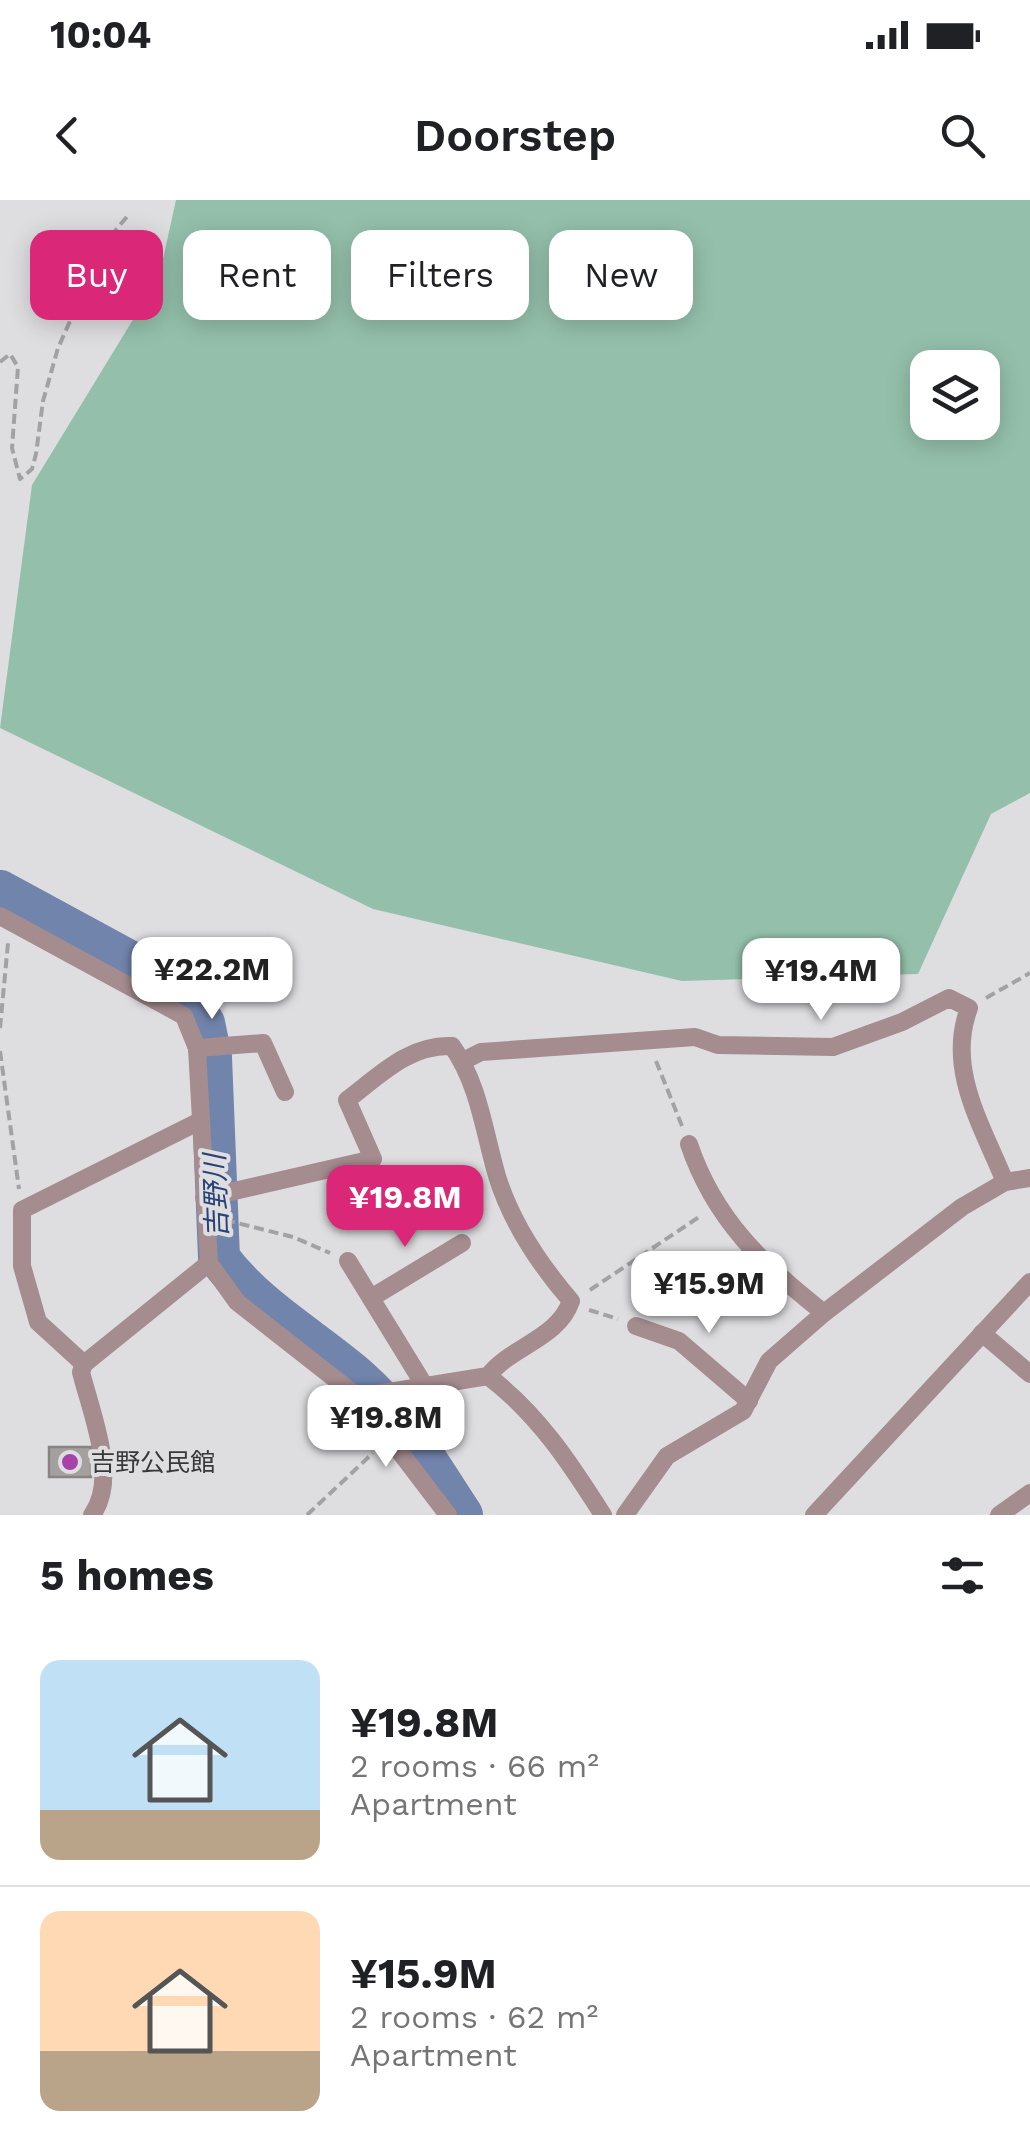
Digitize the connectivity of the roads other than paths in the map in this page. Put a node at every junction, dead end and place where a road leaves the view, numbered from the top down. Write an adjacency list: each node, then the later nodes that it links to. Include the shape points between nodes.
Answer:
1 (6, 919): 2 (street, via 184,1016)
2 (196, 1048): 4 (street, via 263,1042); 5 (street)
3 (463, 1062): 8 (street, via 481,1052 695,1037 718,1044 832,1048 949,998 969,1008 958,1036 963,1077); 9 (street, via 452,1046 431,1045 403,1057 347,1100 373,1160); 20 (street, via 498,1177 539,1263 569,1306 557,1327 500,1360)
4 (285, 1092)
5 (198, 1122): 9 (street); 18 (street, via 22,1210 22,1266 38,1322)
6 (690, 1144): 15 (street, via 715,1207 777,1276)
7 (1030, 1178): 8 (street)
8 (1004, 1182): 15 (street, via 962,1206)
9 (204, 1198): 12 (street)
10 (462, 1243): 14 (street)
11 (348, 1261): 14 (street)
12 (209, 1264): 18 (street); 22 (street, via 237,1302)
13 (1030, 1282): 17 (street)
14 (371, 1298): 21 (street)
15 (824, 1313): 23 (street, via 769,1361)
16 (636, 1326): 23 (street, via 679,1342)
17 (982, 1333): 19 (street); 29 (street)
18 (84, 1364): 25 (street, via 103,1500)
19 (1030, 1374)
20 (488, 1376): 21 (street); 27 (street, via 520,1400)
21 (426, 1388): 22 (street)
22 (369, 1395): 26 (street)
23 (749, 1401): 28 (street, via 743,1412 667,1456)
24 (1030, 1493): 30 (street)
25 (92, 1515)
26 (448, 1515)
27 (603, 1515)
28 (626, 1515)
29 (814, 1515)
30 (999, 1515)

